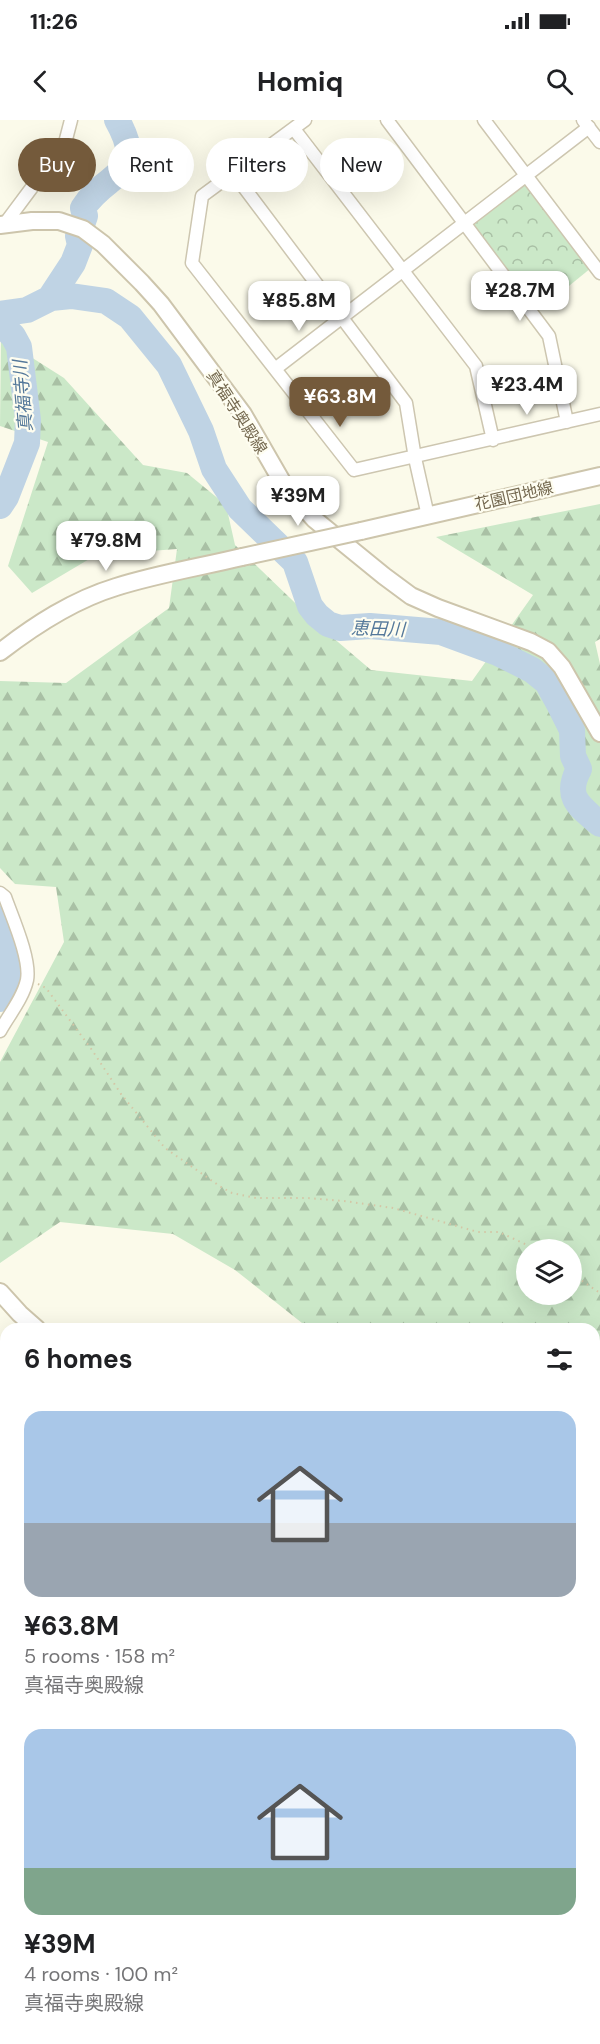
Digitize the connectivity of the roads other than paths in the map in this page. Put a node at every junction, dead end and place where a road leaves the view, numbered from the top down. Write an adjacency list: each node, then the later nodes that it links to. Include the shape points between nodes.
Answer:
1 (71, 120): 12 (street, via 65,143)
2 (305, 120): 6 (street)
3 (387, 120): 13 (street)
4 (484, 120): 9 (street)
5 (586, 124): 8 (street); 9 (street)
6 (294, 129): 7 (street); 14 (street)
7 (282, 138)
8 (600, 142)
9 (527, 176): 13 (street); 15 (street)
10 (208, 192): 17 (street, via 202,196 192,263)
11 (247, 192): 16 (street)
12 (2, 225): 25 (street, 真福寺奥殿線, via 59,221 83,229 103,244 168,313 243,414 284,485 314,519 411,596 548,651 562,667)
13 (464, 225): 14 (street); 19 (street, via 549,336)
14 (404, 271): 16 (street); 20 (street, via 476,366)
15 (600, 273)
16 (342, 319): 17 (street); 21 (street, via 406,403)
17 (275, 369): 21 (street, via 354,470)
18 (600, 414): 19 (street)
19 (567, 422): 20 (street)
20 (493, 440): 21 (street)
21 (415, 458): 23 (street)
22 (600, 476): 23 (street, 花園団地線)
23 (428, 516): 24 (street, 花園団地線, bridge, via 115,587 49,618)
24 (0, 652)
25 (600, 733)
26 (0, 893): 27 (street, via 21,940 27,978)
27 (0, 1031)
28 (0, 1292): 29 (street)
29 (30, 1323)

